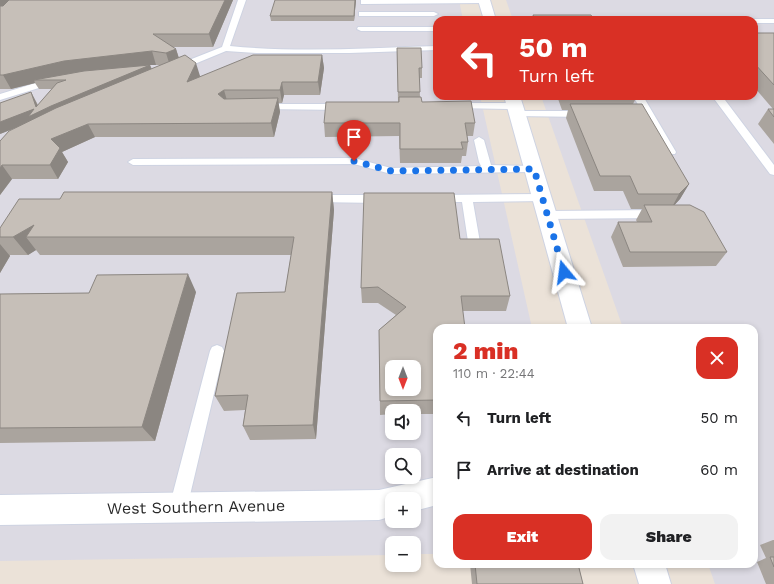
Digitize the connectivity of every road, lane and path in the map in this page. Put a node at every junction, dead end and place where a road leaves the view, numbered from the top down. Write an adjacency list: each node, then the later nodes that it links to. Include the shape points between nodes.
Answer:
1 (242, 0): 16 (lane)
2 (484, 0): 3 (lane); 9 (main road)
3 (449, 1): 5 (lane)
4 (364, 2): 5 (lane)
5 (398, 2): 7 (lane)
6 (362, 14): 7 (lane)
7 (399, 14): 8 (lane); 14 (lane)
8 (434, 14)
9 (489, 16)
10 (758, 21): 11 (lane)
11 (774, 21)
12 (361, 29): 14 (lane)
13 (433, 30): 14 (lane)
14 (401, 38): 15 (lane); 16 (lane, via 349,51 256,51)
15 (433, 47)
16 (225, 48): 17 (lane)
17 (170, 70)
18 (63, 80): 19 (lane)
19 (0, 97)
20 (640, 100): 28 (lane, via 645,114)
21 (720, 100): 32 (lane)
22 (515, 105): 23 (lane); 26 (lane); 31 (main road)
23 (443, 106)
24 (252, 107): 25 (lane)
25 (355, 107)
26 (595, 114)
27 (480, 140): 30 (lane, via 484,162 487,167)
28 (671, 152)
29 (133, 162): 30 (lane, via 354,161 391,171)
30 (494, 169): 31 (lane)
31 (534, 169): 37 (main road)
32 (774, 172)
33 (307, 199): 34 (lane)
34 (395, 199)
35 (427, 199): 36 (lane)
36 (467, 199): 37 (lane); 39 (lane)
37 (545, 207): 38 (lane); 40 (main road)
38 (665, 214)
39 (475, 248)
40 (579, 324)
41 (217, 351): 45 (lane)
42 (433, 492): 43 (main road)
43 (421, 495)
44 (385, 503): 45 (main road, West Southern Avenue)
45 (178, 508): 46 (main road, West Southern Avenue)
46 (0, 510)
47 (650, 568): 48 (main road)
48 (655, 584)

